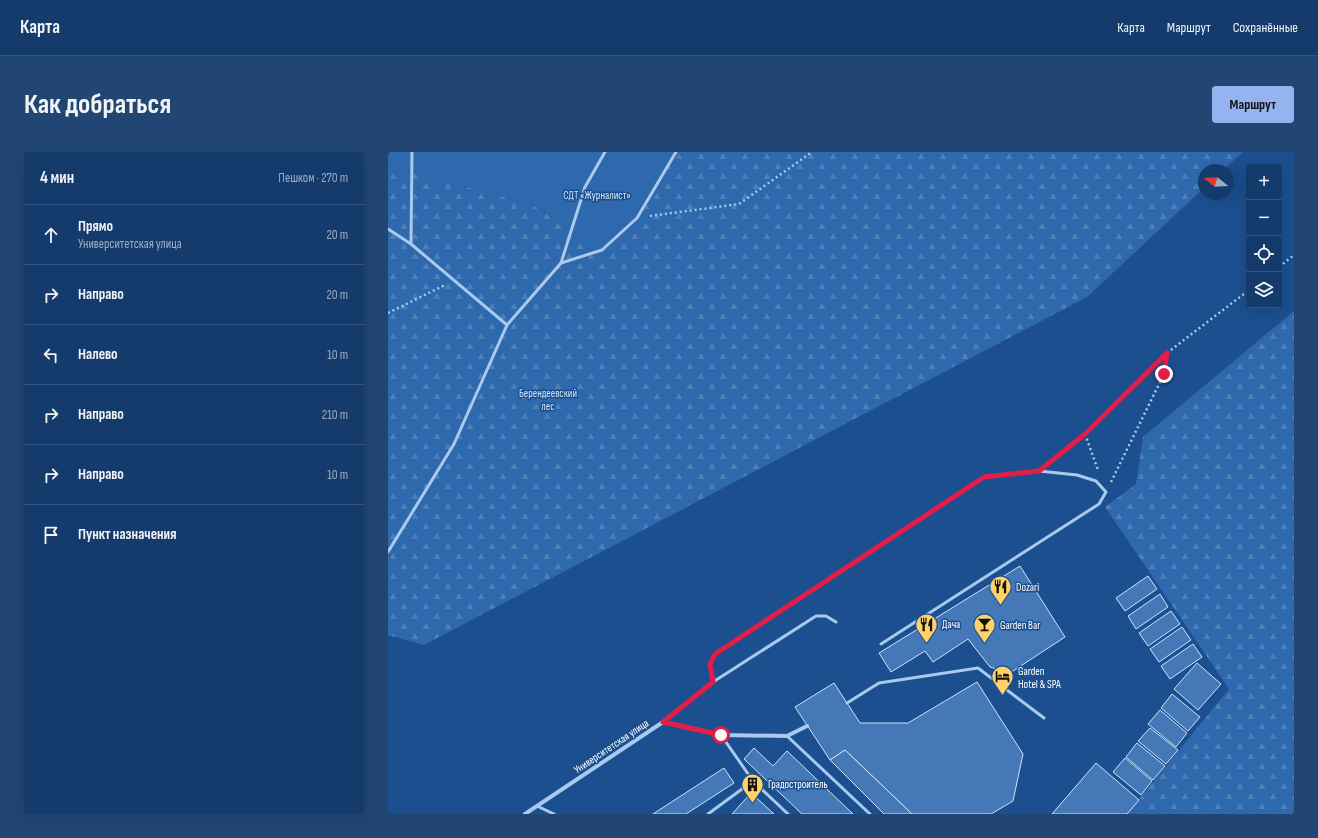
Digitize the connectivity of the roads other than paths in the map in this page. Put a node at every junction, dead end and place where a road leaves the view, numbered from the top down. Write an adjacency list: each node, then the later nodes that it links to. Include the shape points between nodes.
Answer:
1 (412, 152): 5 (lane)
2 (605, 152): 6 (lane, via 585,187)
3 (676, 152): 6 (lane, via 637,218 602,250)
4 (388, 229): 5 (lane)
5 (411, 244): 7 (lane)
6 (561, 263): 7 (lane)
7 (507, 325): 8 (lane, via 454,444)
8 (388, 552)
9 (836, 622): 11 (lane, via 826,616 816,616)
10 (881, 644): 11 (lane, via 1099,504 1106,492 1096,481 1077,475 1039,471 984,477 715,654 710,664)
11 (713, 682): 14 (lane)
12 (847, 703): 13 (lane, via 879,683 978,668)
13 (1044, 718)
14 (663, 722): 16 (street, Университетская улица); 19 (street, Университетская улица)
15 (807, 726): 17 (street, Университетская улица)
16 (721, 735): 17 (street, Университетская улица); 18 (lane)
17 (787, 736): 24 (lane)
18 (753, 781): 22 (lane); 23 (lane)
19 (538, 806): 20 (street, Университетская улица); 21 (lane)
20 (525, 814)
21 (554, 814)
22 (708, 814)
23 (788, 814)
24 (870, 814)

